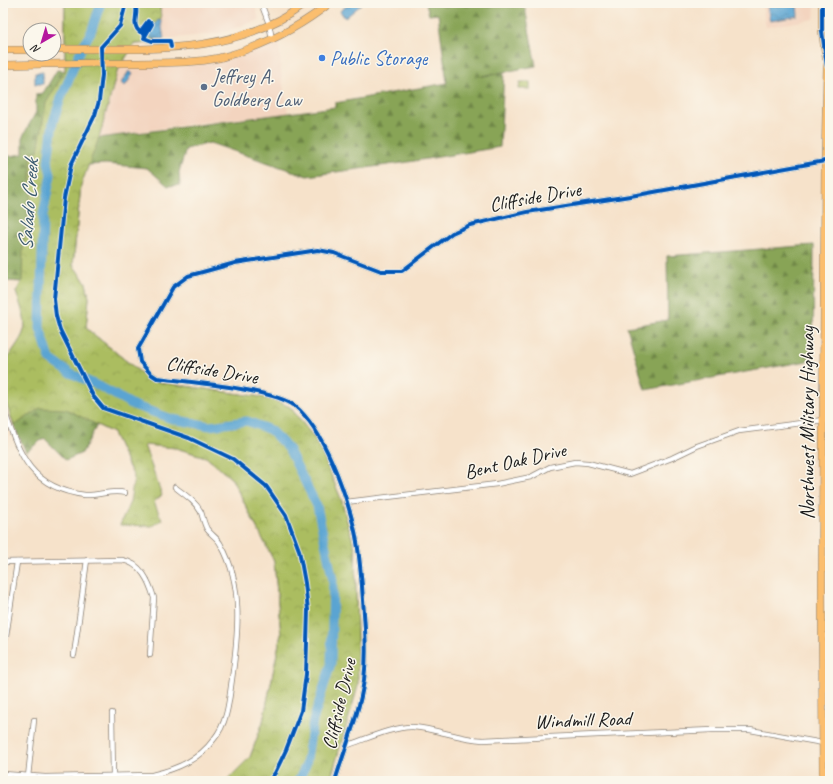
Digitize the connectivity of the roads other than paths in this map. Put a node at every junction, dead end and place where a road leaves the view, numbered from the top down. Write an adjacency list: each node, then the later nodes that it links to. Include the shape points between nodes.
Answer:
1 (261, 3): 5 (street)
2 (306, 3): 5 (main road)
3 (330, 3): 6 (main road, via 308,20)
4 (822, 3): 13 (main road, Northwest Military Highway, via 822,31)
5 (269, 24): 6 (street); 8 (main road, via 235,38 187,47)
6 (272, 39): 11 (main road, via 239,52 189,62)
7 (830, 48): 13 (main road, Northwest Military Highway)
8 (62, 49)
9 (3, 50): 10 (main road)
10 (22, 50)
11 (27, 64): 12 (main road)
12 (3, 65)
13 (827, 66): 14 (main road, Northwest Military Highway)
14 (825, 161): 17 (main road, Northwest Military Highway); 21 (street, Cliffside Drive, via 527,212 470,225 452,232 402,271 380,271 334,253 318,250 235,263 182,279 173,288 141,342 138,355 140,362 157,378 271,394 294,406 310,423 324,445)
15 (3, 406): 16 (street)
16 (4, 412): 20 (street, via 17,446 30,468 42,480 57,488 85,494)
17 (824, 420): 18 (main road, Northwest Military Highway); 21 (street, Bent Oak Drive, via 739,431 630,474 575,462 497,484)
18 (827, 478): 25 (main road, Northwest Military Highway)
19 (174, 487): 34 (street, via 195,503 206,528 221,544 234,582 238,615 237,638 228,707 218,734 207,748 192,760 152,775)
20 (125, 493)
21 (346, 502): 32 (street, Cliffside Drive, via 359,551 366,653 364,682)
22 (87, 560): 24 (street); 27 (street); 28 (street, via 130,561 141,569 152,589 155,607)
23 (3, 562): 24 (street)
24 (17, 562): 26 (street)
25 (826, 636): 31 (main road, Northwest Military Highway)
26 (5, 637)
27 (74, 655)
28 (150, 655)
29 (112, 713): 34 (street)
30 (34, 720): 35 (street)
31 (822, 743): 32 (street, Windmill Road, via 750,730 482,740 412,727 401,728); 37 (main road, Northwest Military Highway)
32 (348, 745): 36 (street, Cliffside Drive)
33 (3, 774): 35 (street)
34 (113, 776): 35 (street)
35 (28, 777)
36 (335, 781)
37 (823, 781)

